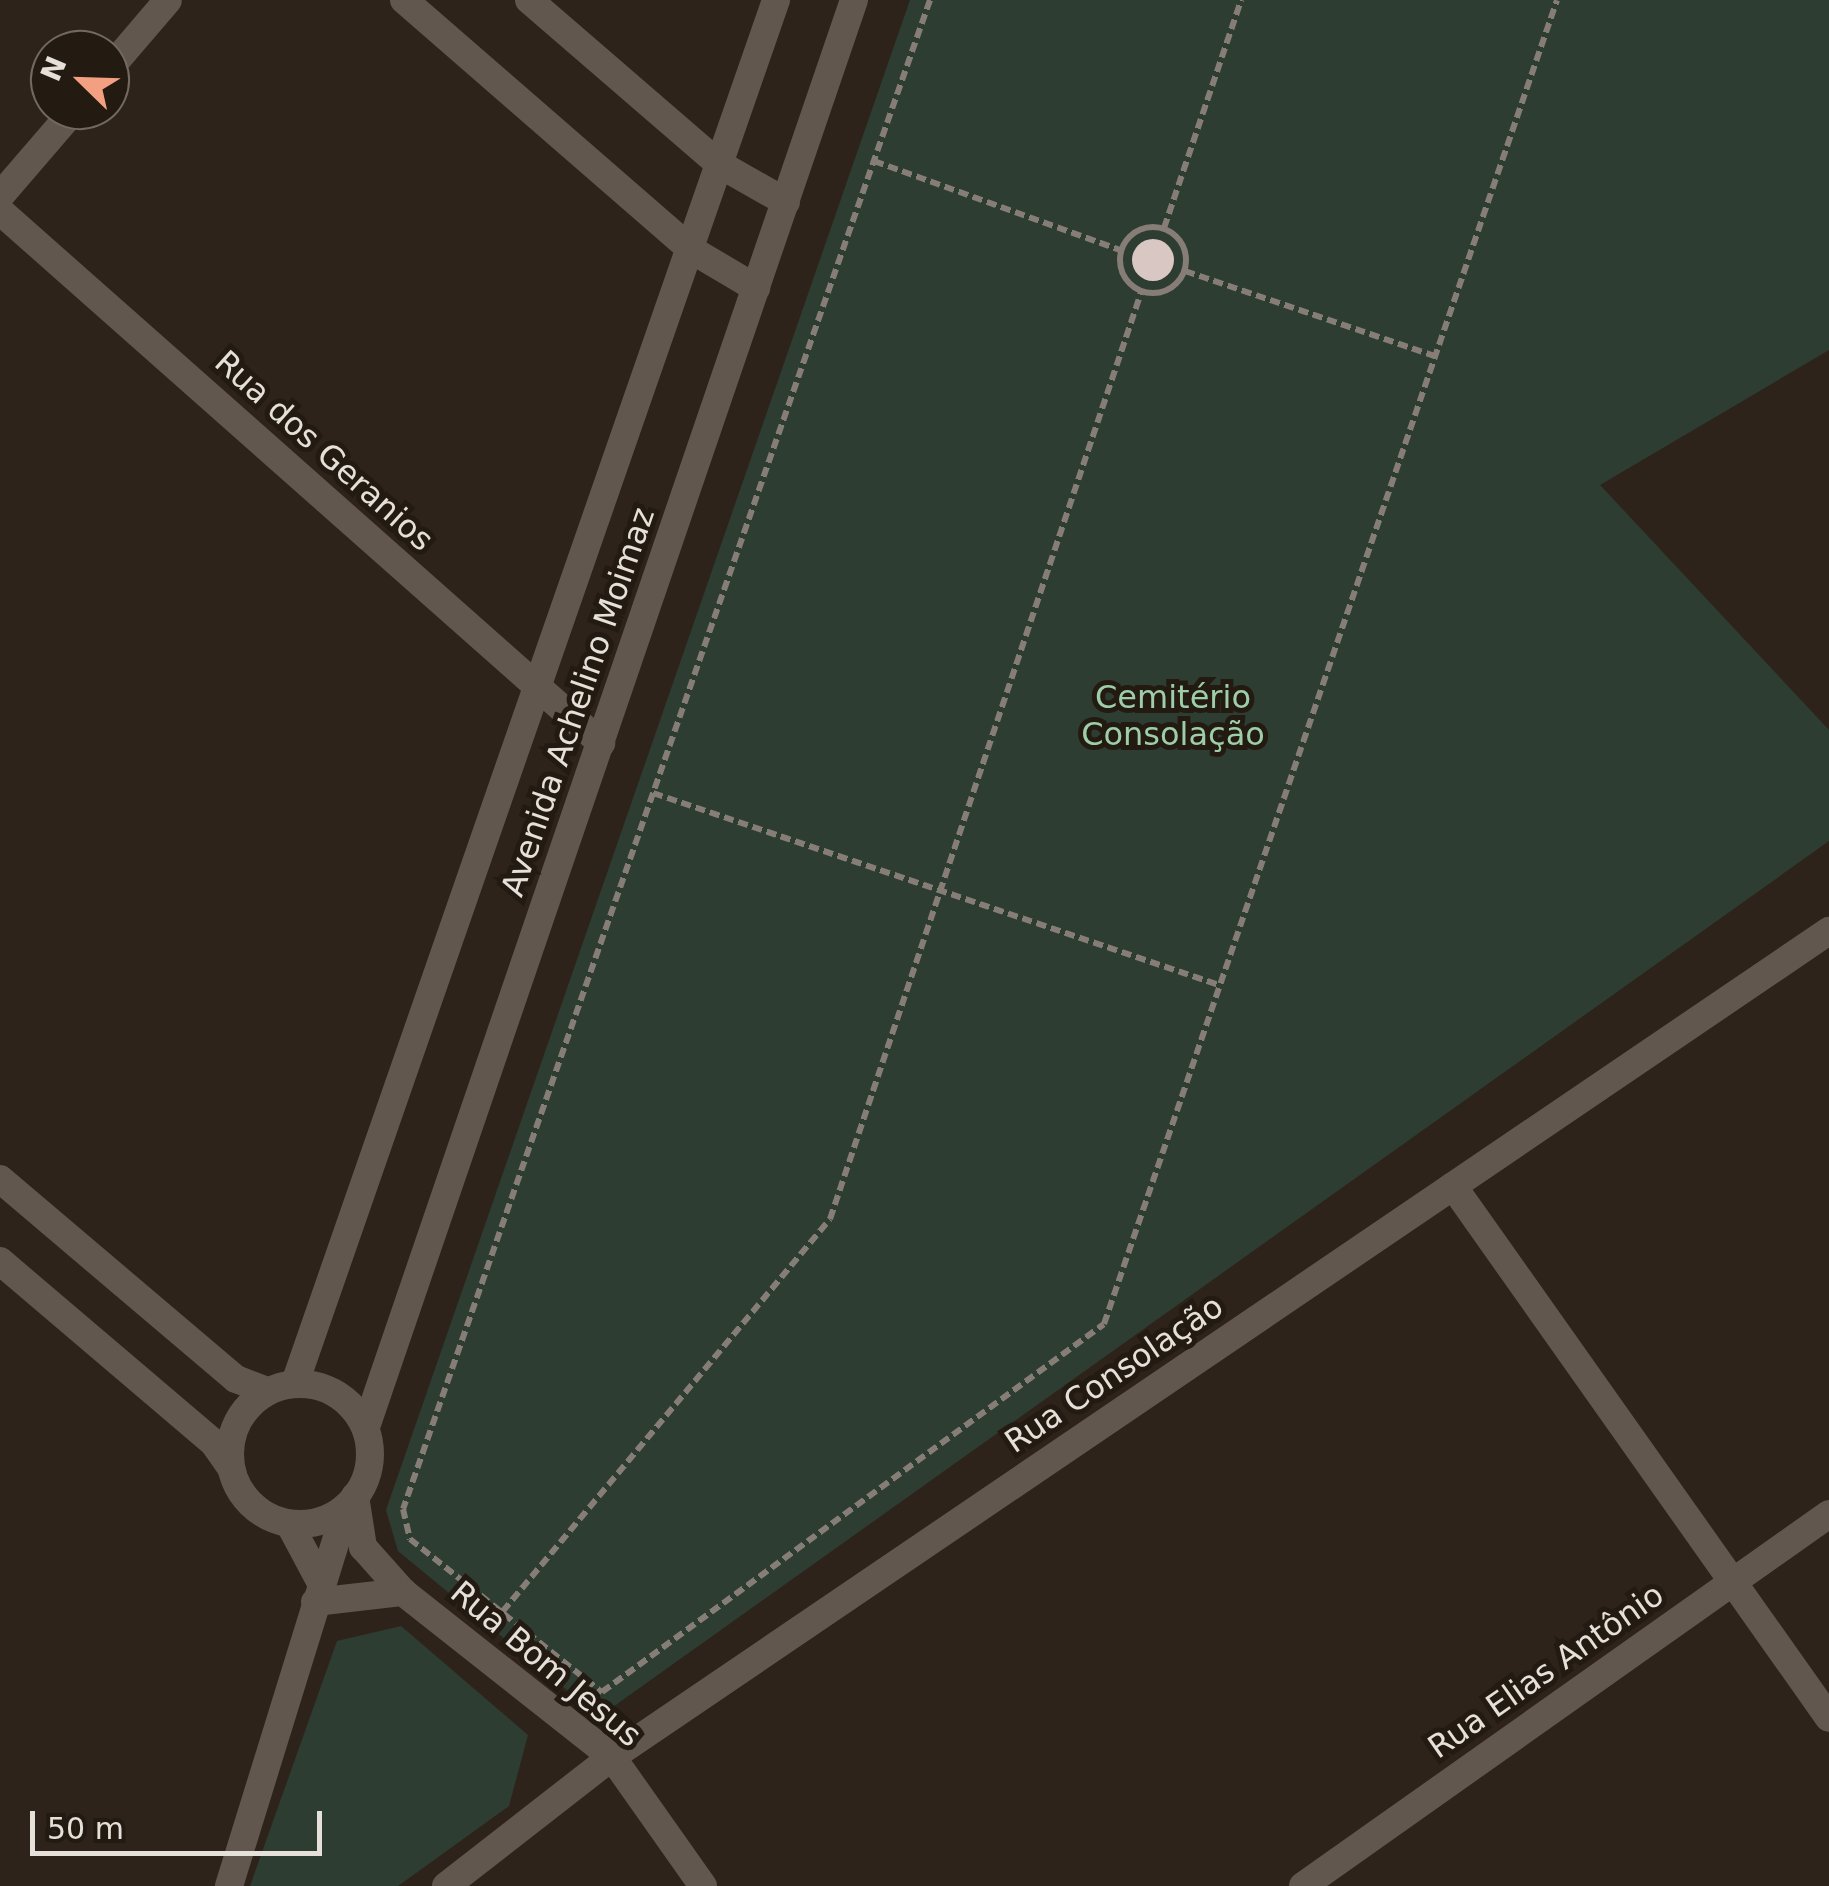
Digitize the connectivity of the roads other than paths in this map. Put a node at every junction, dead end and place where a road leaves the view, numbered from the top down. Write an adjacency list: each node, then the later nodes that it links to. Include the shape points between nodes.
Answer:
1 (168, 0): 6 (street)
2 (404, 0): 12 (street)
3 (529, 0): 8 (street)
4 (776, 0): 8 (street, Avenida Achelino Moimaz)
5 (854, 0): 10 (street, Avenida Achelino Moimaz)
6 (130, 45)
7 (57, 130): 9 (street)
8 (719, 164): 10 (street); 12 (street, Avenida Achelino Moimaz)
9 (0, 196)
10 (786, 202): 13 (street, Avenida Achelino Moimaz)
11 (0, 210): 14 (street, Rua dos Geranios)
12 (690, 250): 13 (street); 14 (street, Avenida Achelino Moimaz)
13 (756, 288): 15 (street, Avenida Achelino Moimaz)
14 (538, 688): 15 (street, Rua dos Geranios); 20 (street, Avenida Achelino Moimaz)
15 (601, 744): 22 (street, Avenida Achelino Moimaz)
16 (1829, 931): 18 (street, Rua Consolação)
17 (0, 1179): 21 (street, via 236,1379)
18 (1453, 1186): 27 (street); 31 (street, Rua Consolação)
19 (0, 1262): 23 (street, via 213,1442)
20 (295, 1382): 21 (street); 22 (street, via 324,1386 350,1402)
21 (267, 1391): 23 (street, via 244,1410 231,1437)
22 (366, 1427): 24 (street, via 372,1456)
23 (230, 1466): 26 (street, via 241,1494 262,1515)
24 (350, 1503): 26 (street, via 319,1523); 28 (street); 29 (street, Rua Bom Jesus, via 363,1547)
25 (1829, 1514): 27 (street, Rua Elias Antônio)
26 (290, 1525): 28 (street)
27 (1733, 1582): 30 (street); 35 (street, Rua Elias Antônio)
28 (318, 1592): 29 (street); 32 (street)
29 (403, 1592): 31 (street, Rua Bom Jesus)
30 (1829, 1718)
31 (612, 1757): 33 (street, Rua Consolação); 34 (street, Rua Bom Jesus)
32 (228, 1886)
33 (446, 1886)
34 (704, 1886)
35 (1303, 1886)

